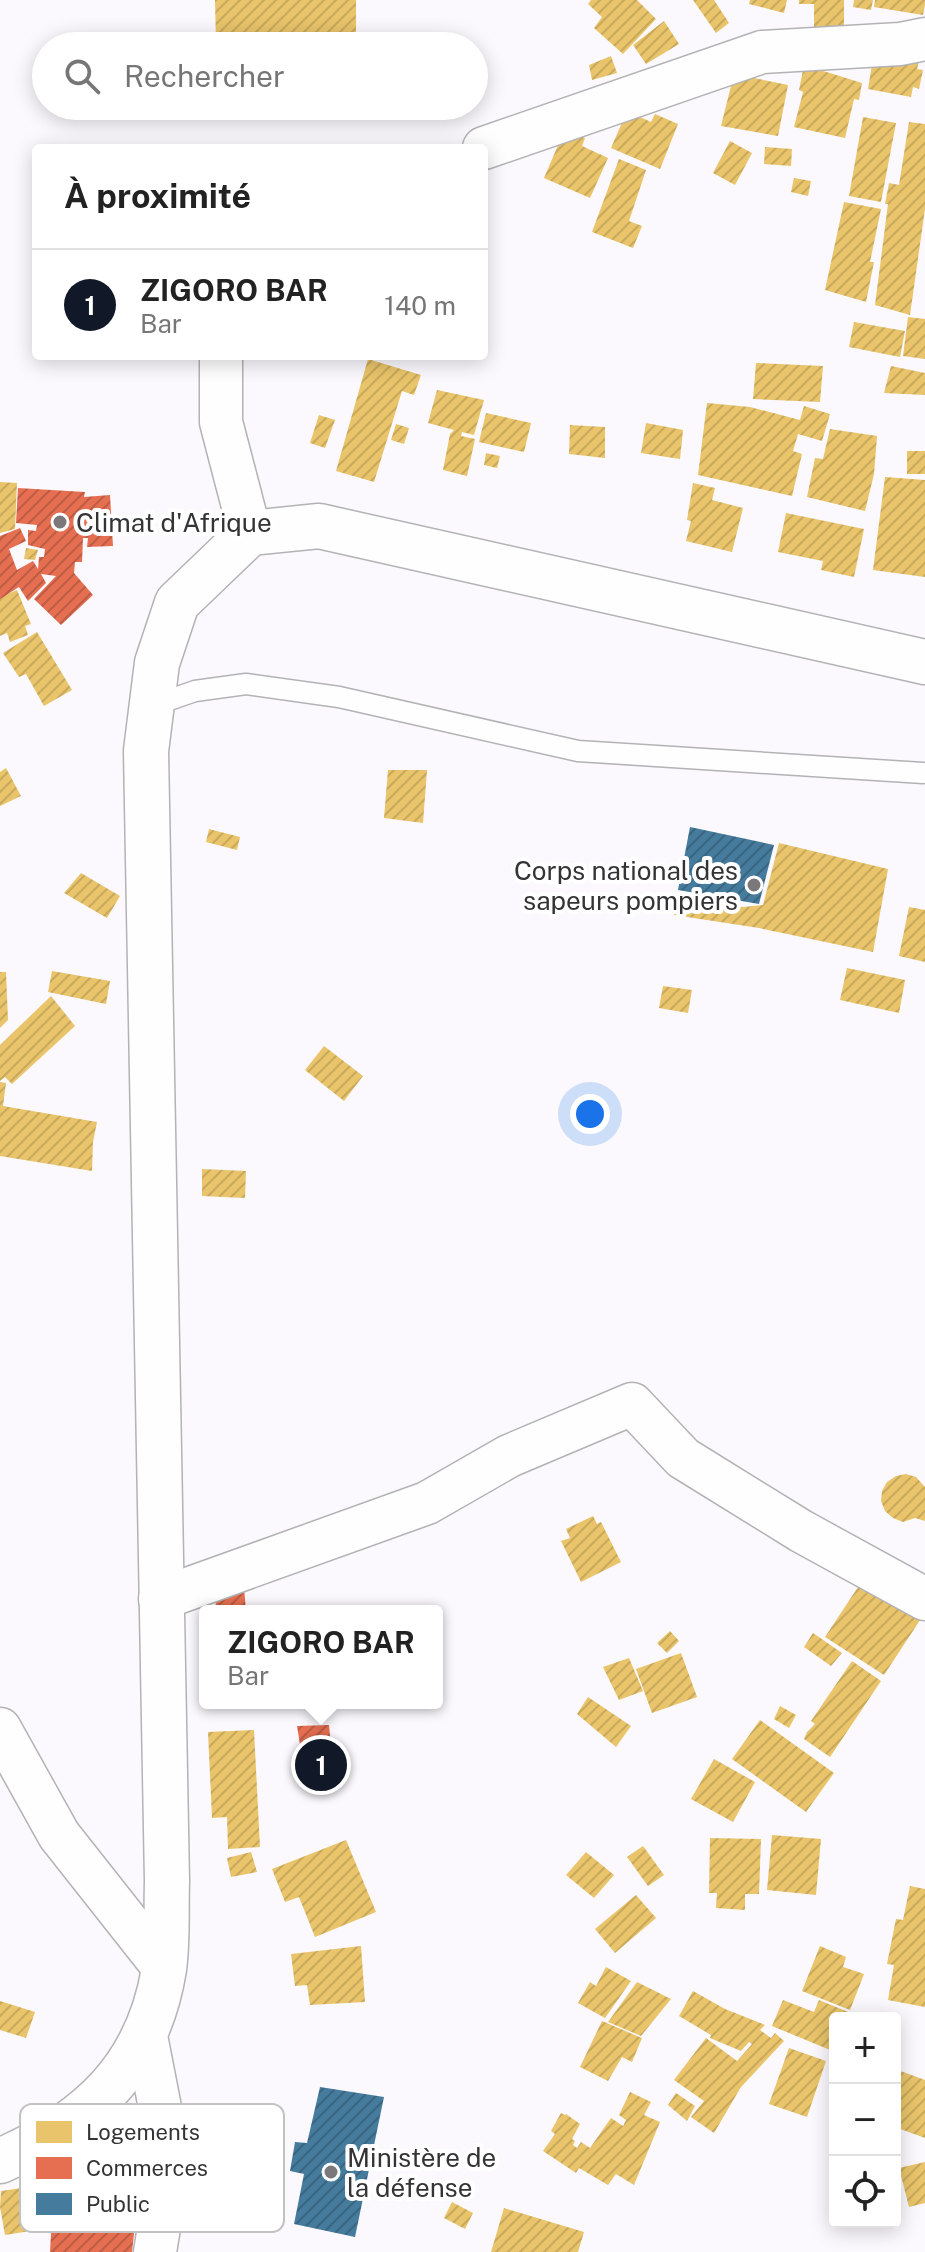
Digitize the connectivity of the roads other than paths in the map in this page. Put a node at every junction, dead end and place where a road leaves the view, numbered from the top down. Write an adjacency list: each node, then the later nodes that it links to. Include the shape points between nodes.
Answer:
1 (925, 39): 2 (street, via 762,52)
2 (488, 147)
3 (221, 360): 4 (street, via 221,422)
4 (250, 533): 5 (main road, via 319,526); 6 (main road, via 177,603 157,663)
5 (925, 662)
6 (152, 706): 7 (lane, via 195,691 246,684 339,697 578,751); 8 (main road, via 146,782)
7 (923, 773)
8 (160, 1599): 9 (street, via 427,1503 509,1456 632,1404 683,1458); 11 (main road)
9 (925, 1599)
10 (0, 1729): 11 (street, via 59,1835)
11 (164, 1968): 12 (main road)
12 (146, 2036): 13 (main road, via 120,2078); 14 (street)
13 (94, 2104)
14 (159, 2104)
15 (20, 2152): 16 (main road)
16 (0, 2161)
17 (158, 2232): 18 (street)
18 (155, 2252)

